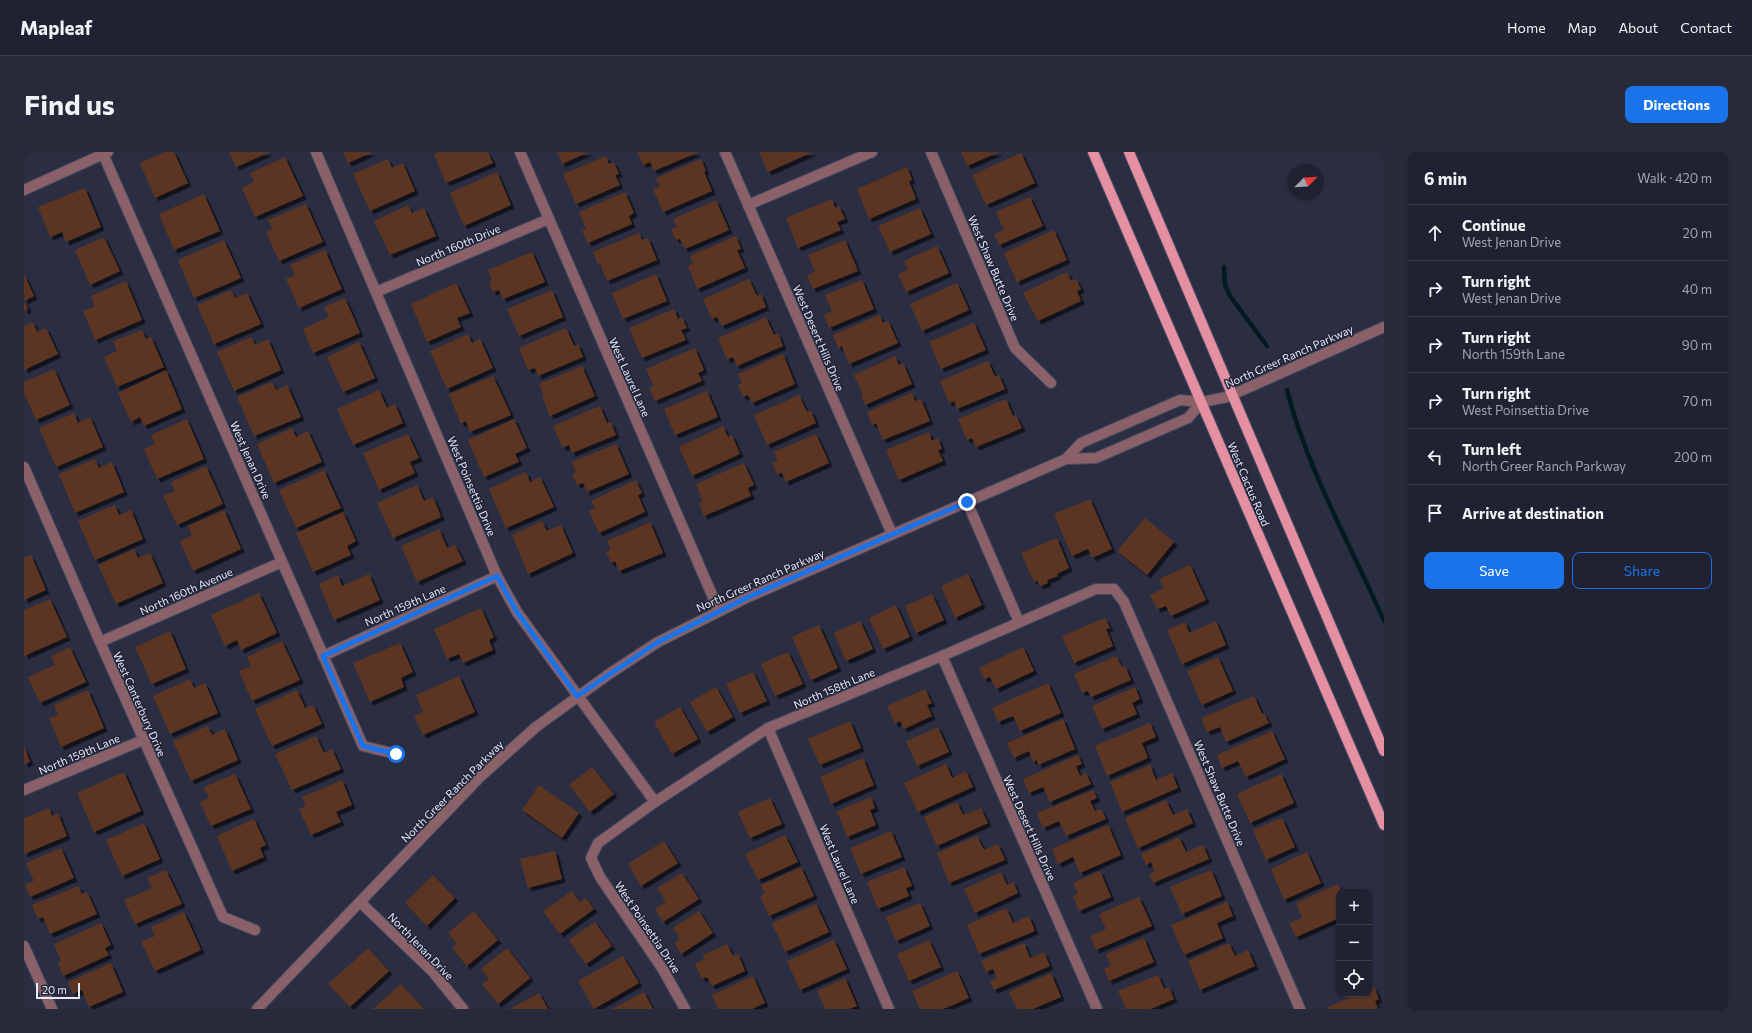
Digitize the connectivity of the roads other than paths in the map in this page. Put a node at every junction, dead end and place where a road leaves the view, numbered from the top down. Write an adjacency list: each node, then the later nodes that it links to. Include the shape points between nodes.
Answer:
1 (316, 152): 12 (street, West Poinsettia Drive)
2 (520, 152): 11 (street, West Laurel Lane)
3 (725, 152): 10 (street, West Desert Hills Drive)
4 (872, 152): 10 (street)
5 (931, 152): 14 (street, West Shaw Butte Drive, via 1015,348)
6 (1093, 152): 16 (main road, West Cactus Road)
7 (1129, 152): 15 (main road, West Cactus Road)
8 (105, 153): 9 (street); 21 (street, West Jenan Drive)
9 (24, 190)
10 (748, 205): 20 (street, West Desert Hills Drive)
11 (549, 219): 12 (street, North 160th Drive); 24 (street, West Laurel Lane)
12 (376, 292): 22 (street, West Poinsettia Drive)
13 (1384, 327): 15 (street, North Greer Ranch Parkway)
14 (1051, 383)
15 (1232, 395): 16 (street, North Greer Ranch Parkway); 32 (main road, West Cactus Road)
16 (1202, 402): 17 (street, North Greer Ranch Parkway, via 1188,418 1096,458); 17 (street, North Greer Ranch Parkway, via 1180,400 1081,443); 36 (main road, West Cactus Road)
17 (1066, 459): 19 (street, North Greer Ranch Parkway)
18 (24, 467): 26 (street, West Canterbury Drive)
19 (967, 502): 20 (street, North Greer Ranch Parkway); 25 (street)
20 (892, 534): 24 (street, North Greer Ranch Parkway)
21 (282, 562): 26 (street, North 160th Avenue); 27 (street, West Jenan Drive)
22 (497, 576): 27 (street, North 159th Lane); 29 (street, West Poinsettia Drive, via 517,612)
23 (1114, 589): 25 (street, North 158th Lane, via 1096,589); 47 (street, West Shaw Butte Drive, via 1124,602)
24 (719, 611): 29 (street, North Greer Ranch Parkway, via 658,642)
25 (1019, 622): 28 (street, North 158th Lane)
26 (100, 642): 31 (street, West Canterbury Drive)
27 (323, 656): 33 (street, West Jenan Drive, via 363,746)
28 (942, 656): 30 (street, North 158th Lane); 46 (street, West Desert Hills Drive)
29 (577, 696): 35 (street, West Poinsettia Drive); 38 (street, North Greer Ranch Parkway, via 536,727 480,777)
30 (768, 728): 35 (street, North 158th Lane); 45 (street, West Laurel Lane)
31 (143, 740): 34 (street, North 159th Lane); 39 (street, West Canterbury Drive, via 223,917)
32 (1384, 751)
33 (396, 754)
34 (24, 790)
35 (655, 802): 37 (street, North 158th Lane, via 598,843)
36 (1384, 825)
37 (591, 858): 44 (street, West Poinsettia Drive, via 600,878 662,968)
38 (360, 902): 42 (street, North Greer Ranch Parkway); 43 (street, North Jenan Drive, via 433,972)
39 (255, 930)
40 (24, 946): 41 (street)
41 (52, 1009)
42 (257, 1009)
43 (463, 1009)
44 (685, 1009)
45 (889, 1009)
46 (1097, 1009)
47 (1300, 1009)

